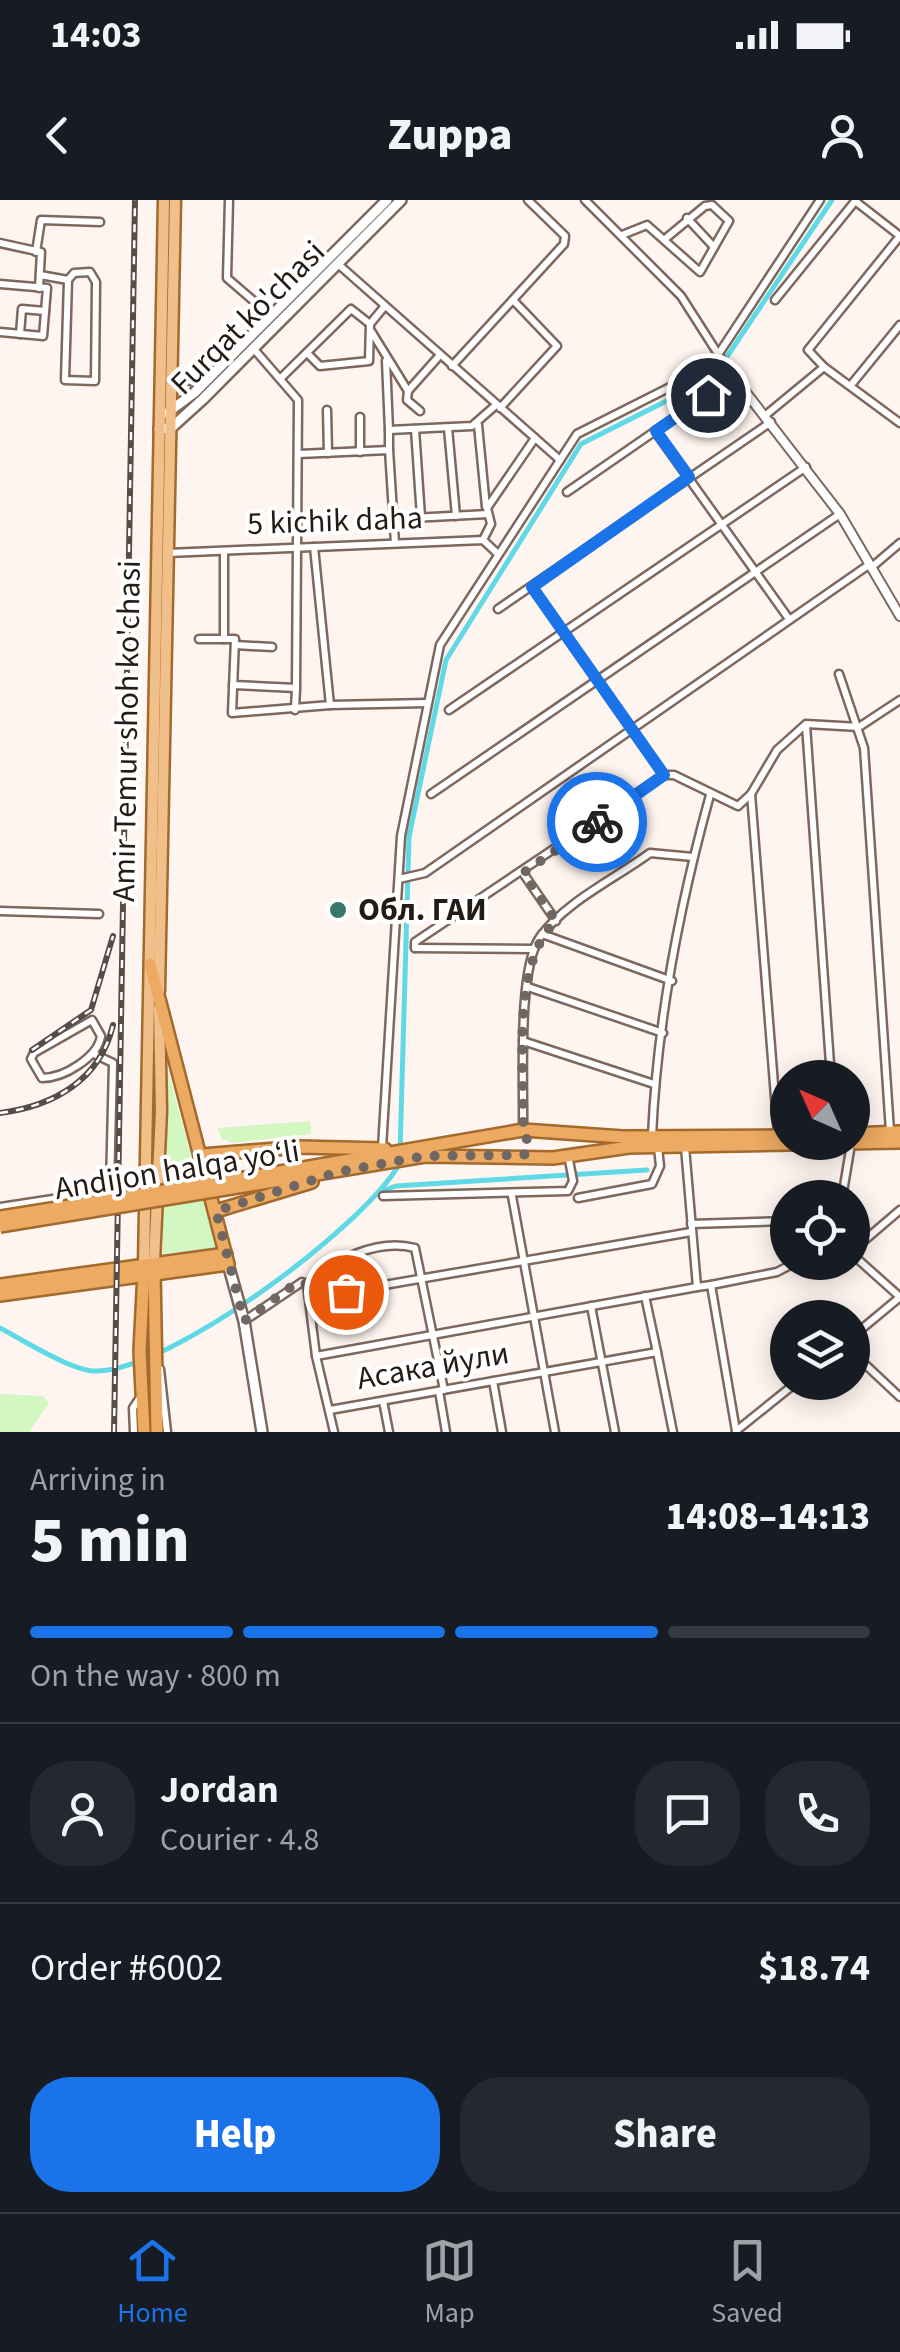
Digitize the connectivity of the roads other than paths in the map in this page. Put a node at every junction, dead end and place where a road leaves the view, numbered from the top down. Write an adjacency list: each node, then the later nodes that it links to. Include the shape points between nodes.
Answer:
1 (164, 200): 50 (main road, Amir Temur shoh ko'chasi)
2 (175, 200): 40 (main road, Amir Temur shoh ko'chasi)
3 (229, 200): 27 (street, via 228,278)
4 (387, 200): 27 (main road, Furqat ko'chasi)
5 (401, 200): 18 (main road, Furqat ko'chasi)
6 (528, 200): 23 (street, via 565,236 564,244)
7 (585, 200): 12 (street)
8 (820, 200): 35 (street)
9 (855, 200): 13 (street); 24 (street)
10 (687, 218): 14 (street); 16 (street); 16 (street, via 712,204 729,221)
11 (100, 222): 17 (street, via 41,220)
12 (622, 235): 14 (street, via 647,226); 35 (street, via 680,296)
13 (900, 236): 39 (street, via 808,350)
14 (665, 239): 16 (street, via 700,272)
15 (0, 242): 17 (street)
16 (714, 247)
17 (36, 252): 19 (street)
18 (338, 264): 25 (street); 32 (main road, Furqat ko'chasi)
19 (40, 275): 20 (street); 22 (street)
20 (68, 280): 20 (street, via 90,272 96,282 96,381 65,380)
21 (0, 284): 22 (street)
22 (38, 288): 26 (street, via 47,288)
23 (513, 300): 37 (street); 46 (street, via 557,346)
24 (775, 300)
25 (384, 307): 29 (street); 34 (street)
26 (45, 311): 31 (street, via 22,309); 31 (street, via 44,336)
27 (271, 316): 43 (main road, Furqat ko'chasi)
28 (900, 325): 44 (street)
29 (370, 327): 33 (street, via 351,308); 33 (street, via 369,362 320,366); 36 (street)
30 (0, 333): 31 (street)
31 (20, 334)
32 (253, 348): 42 (street); 55 (main road, Furqat ko'chasi)
33 (307, 353): 42 (street)
34 (440, 356): 37 (street); 45 (street)
35 (719, 359): 38 (street); 65 (street, via 577,434)
36 (386, 360): 45 (street); 58 (street)
37 (452, 366): 46 (street)
38 (727, 368): 41 (street)
39 (824, 368): 44 (street); 52 (street)
40 (172, 374): 43 (main road); 50 (main road, Amir Temur shoh ko'chasi)
41 (735, 376): 52 (street); 59 (street)
42 (282, 377): 64 (street, via 298,400)
43 (203, 382): 50 (main road, Furqat ko'chasi)
44 (851, 385): 53 (street)
45 (408, 391): 48 (street, via 407,400)
46 (498, 406): 54 (street); 60 (street)
47 (327, 410): 63 (street)
48 (420, 411)
49 (900, 412): 53 (street)
50 (166, 413): 55 (main road, Amir Temur shoh ko'chasi)
51 (360, 417): 62 (street)
52 (770, 418): 66 (street); 67 (street)
53 (897, 421)
54 (478, 424): 56 (street); 69 (street)
55 (165, 428): 81 (main road, Amir Temur shoh ko'chasi); 118 (main road, Amir Temur shoh ko'chasi)
56 (448, 428): 57 (street); 71 (street)
57 (415, 429): 58 (street); 72 (street)
58 (389, 430): 61 (street)
59 (656, 431): 67 (street); 68 (street)
60 (535, 438): 65 (street); 69 (street)
61 (389, 450): 62 (street); 73 (street)
62 (360, 452): 63 (street)
63 (328, 453): 64 (street)
64 (300, 454): 78 (street)
65 (560, 460): 82 (street)
66 (806, 467): 70 (street); 74 (street)
67 (689, 477): 74 (street); 85 (street)
68 (567, 492)
69 (487, 511): 71 (street); 75 (street, via 491,524)
70 (840, 514): 83 (street); 84 (street)
71 (456, 516): 72 (street)
72 (421, 517): 73 (street)
73 (393, 518): 77 (street)
74 (722, 524): 84 (street); 89 (street)
75 (483, 540): 77 (street, 5 kichik daha); 82 (street)
76 (900, 543): 83 (street)
77 (395, 544): 79 (street, 5 kichik daha)
78 (300, 547): 79 (street, 5 kichik daha); 80 (street, 5 kichik daha); 97 (street)
79 (314, 547): 100 (street)
80 (224, 551): 81 (street, 5 kichik daha); 91 (street)
81 (168, 553): 121 (main road, Amir Temur shoh ko'chasi)
82 (498, 554): 99 (street, via 440,645)
83 (872, 565): 87 (street); 88 (street)
84 (756, 572): 88 (street); 95 (street)
85 (532, 587): 86 (street); 89 (street)
86 (498, 609)
87 (900, 616)
88 (789, 618): 104 (street)
89 (564, 634): 95 (street); 102 (street)
90 (199, 639): 91 (street)
91 (224, 639): 92 (street, via 235,639)
92 (235, 645): 93 (street); 96 (street)
93 (272, 647)
94 (840, 674): 105 (street)
95 (598, 682): 104 (street); 107 (street)
96 (233, 686): 97 (street); 101 (street, via 232,714)
97 (296, 688): 101 (street)
98 (900, 700): 105 (street)
99 (427, 703): 100 (street); 112 (street, via 401,836)
100 (330, 705): 101 (street)
101 (295, 710)
102 (449, 710)
103 (806, 724): 105 (street); 108 (street, via 776,750); 126 (street)
104 (631, 726): 106 (street); 112 (street, via 414,878)
105 (859, 727): 131 (street)
106 (664, 775): 109 (street); 111 (street)
107 (431, 794)
108 (751, 794): 109 (street, via 733,806); 125 (street)
109 (710, 795): 110 (street)
110 (693, 856): 115 (street, via 650,853); 119 (street)
111 (523, 873): 115 (street); 117 (street, via 415,948)
112 (400, 879): 137 (street)
113 (0, 911): 114 (street)
114 (99, 914)
115 (556, 921): 116 (street)
116 (542, 934): 117 (street); 119 (street)
117 (534, 949): 120 (street)
118 (150, 964): 121 (highway); 158 (main road, Amir Temur shoh ko'chasi)
119 (672, 981): 122 (street)
120 (528, 987): 122 (street); 123 (street)
121 (158, 990): 139 (highway); 158 (main road, Amir Temur shoh ko'chasi, via 161,1111)
122 (663, 1033): 127 (street)
123 (523, 1041): 127 (street); 129 (street)
124 (94, 1054): 124 (street, via 51,1078 42,1078 30,1059 92,1020 102,1036); 148 (street, via 113,1064 110,1186)
125 (776, 1060)
126 (830, 1060)
127 (654, 1084): 134 (street)
128 (548, 1129): 129 (highway, Andijon halqa yo‘li); 134 (highway, Andijon halqa yo‘li); 141 (highway, via 539,1144)
129 (523, 1130): 138 (highway, Andijon halqa yo‘li); 140 (highway, via 530,1147)
130 (870, 1134): 131 (highway)
131 (897, 1135): 133 (highway, Andijon halqa yo‘li)
132 (770, 1137): 134 (highway, Andijon halqa yo‘li)
133 (870, 1140)
134 (655, 1142): 136 (highway, Andijon halqa yo‘li); 142 (highway, Andijon halqa yo‘li); 147 (street, via 660,1166 652,1184)
135 (770, 1144): 136 (highway, Andijon halqa yo‘li)
136 (686, 1146): 154 (street)
137 (382, 1150): 138 (highway); 139 (highway)
138 (410, 1150): 144 (highway, Andijon halqa yo‘li)
139 (202, 1154): 150 (highway)
140 (520, 1158): 141 (highway, Andijon halqa yo‘li); 143 (highway, Andijon halqa yo‘li, via 425,1156)
141 (547, 1158): 142 (highway, Andijon halqa yo‘li)
142 (569, 1161): 146 (street, via 568,1191)
143 (338, 1172): 144 (highway, Andijon halqa yo‘li); 150 (highway)
144 (245, 1182): 151 (highway, Andijon halqa yo‘li, bridge); 153 (highway, Andijon halqa yo‘li, bridge)
145 (383, 1196): 146 (street)
146 (512, 1196): 157 (street, Асака йули)
147 (578, 1198)
148 (0, 1207)
149 (900, 1210): 155 (street)
150 (216, 1211): 156 (highway)
151 (0, 1218)
152 (770, 1222): 154 (street)
153 (0, 1226)
154 (691, 1228): 157 (street); 165 (street)
155 (870, 1237)
156 (226, 1259): 158 (highway); 172 (main road)
157 (526, 1260): 161 (street); 171 (street, Асака йули)
158 (149, 1270): 163 (highway); 166 (highway); 176 (highway); 184 (highway)
159 (870, 1270): 168 (street)
160 (770, 1273): 164 (street, Асака йули)
161 (421, 1280): 162 (street, via 410,1246 342,1259); 169 (street); 174 (street)
162 (307, 1284): 169 (street, Асака йули); 172 (street, via 298,1282)
163 (0, 1285)
164 (711, 1285): 165 (street, Асака йули); 200 (street)
165 (697, 1287): 167 (street, Асака йули)
166 (0, 1295)
167 (644, 1296): 170 (street, Асака йули); 175 (street)
168 (900, 1297): 173 (street)
169 (308, 1298): 177 (street, Асака йули)
170 (591, 1306): 171 (street, Асака йули); 178 (street)
171 (535, 1316): 174 (street, Асака йули); 180 (street, Асака йули)
172 (244, 1319): 192 (main road)
173 (870, 1322)
174 (434, 1334): 177 (street, Асака йули); 182 (street)
175 (657, 1352): 178 (street, Асака йули); 199 (street)
176 (154, 1354): 190 (highway); 191 (street)
177 (316, 1356): 187 (street, Асака йули)
178 (602, 1362): 180 (street, Асака йули); 198 (street)
179 (870, 1369): 183 (street)
180 (545, 1372): 181 (street, Асака йули); 197 (street, Асака йули)
181 (493, 1381): 182 (street, Асака йули); 196 (street)
182 (441, 1390): 185 (street, Асака йули); 195 (street)
183 (900, 1397)
184 (138, 1399): 188 (street); 189 (highway)
185 (383, 1400): 187 (street, Асака йули); 194 (street)
186 (776, 1400): 200 (street)
187 (330, 1410): 193 (street, Асака йули)
188 (134, 1432)
189 (144, 1432)
190 (157, 1432)
191 (167, 1432)
192 (262, 1432)
193 (334, 1432)
194 (388, 1432)
195 (446, 1432)
196 (502, 1432)
197 (555, 1432)
198 (615, 1432)
199 (673, 1432)
200 (736, 1432)

